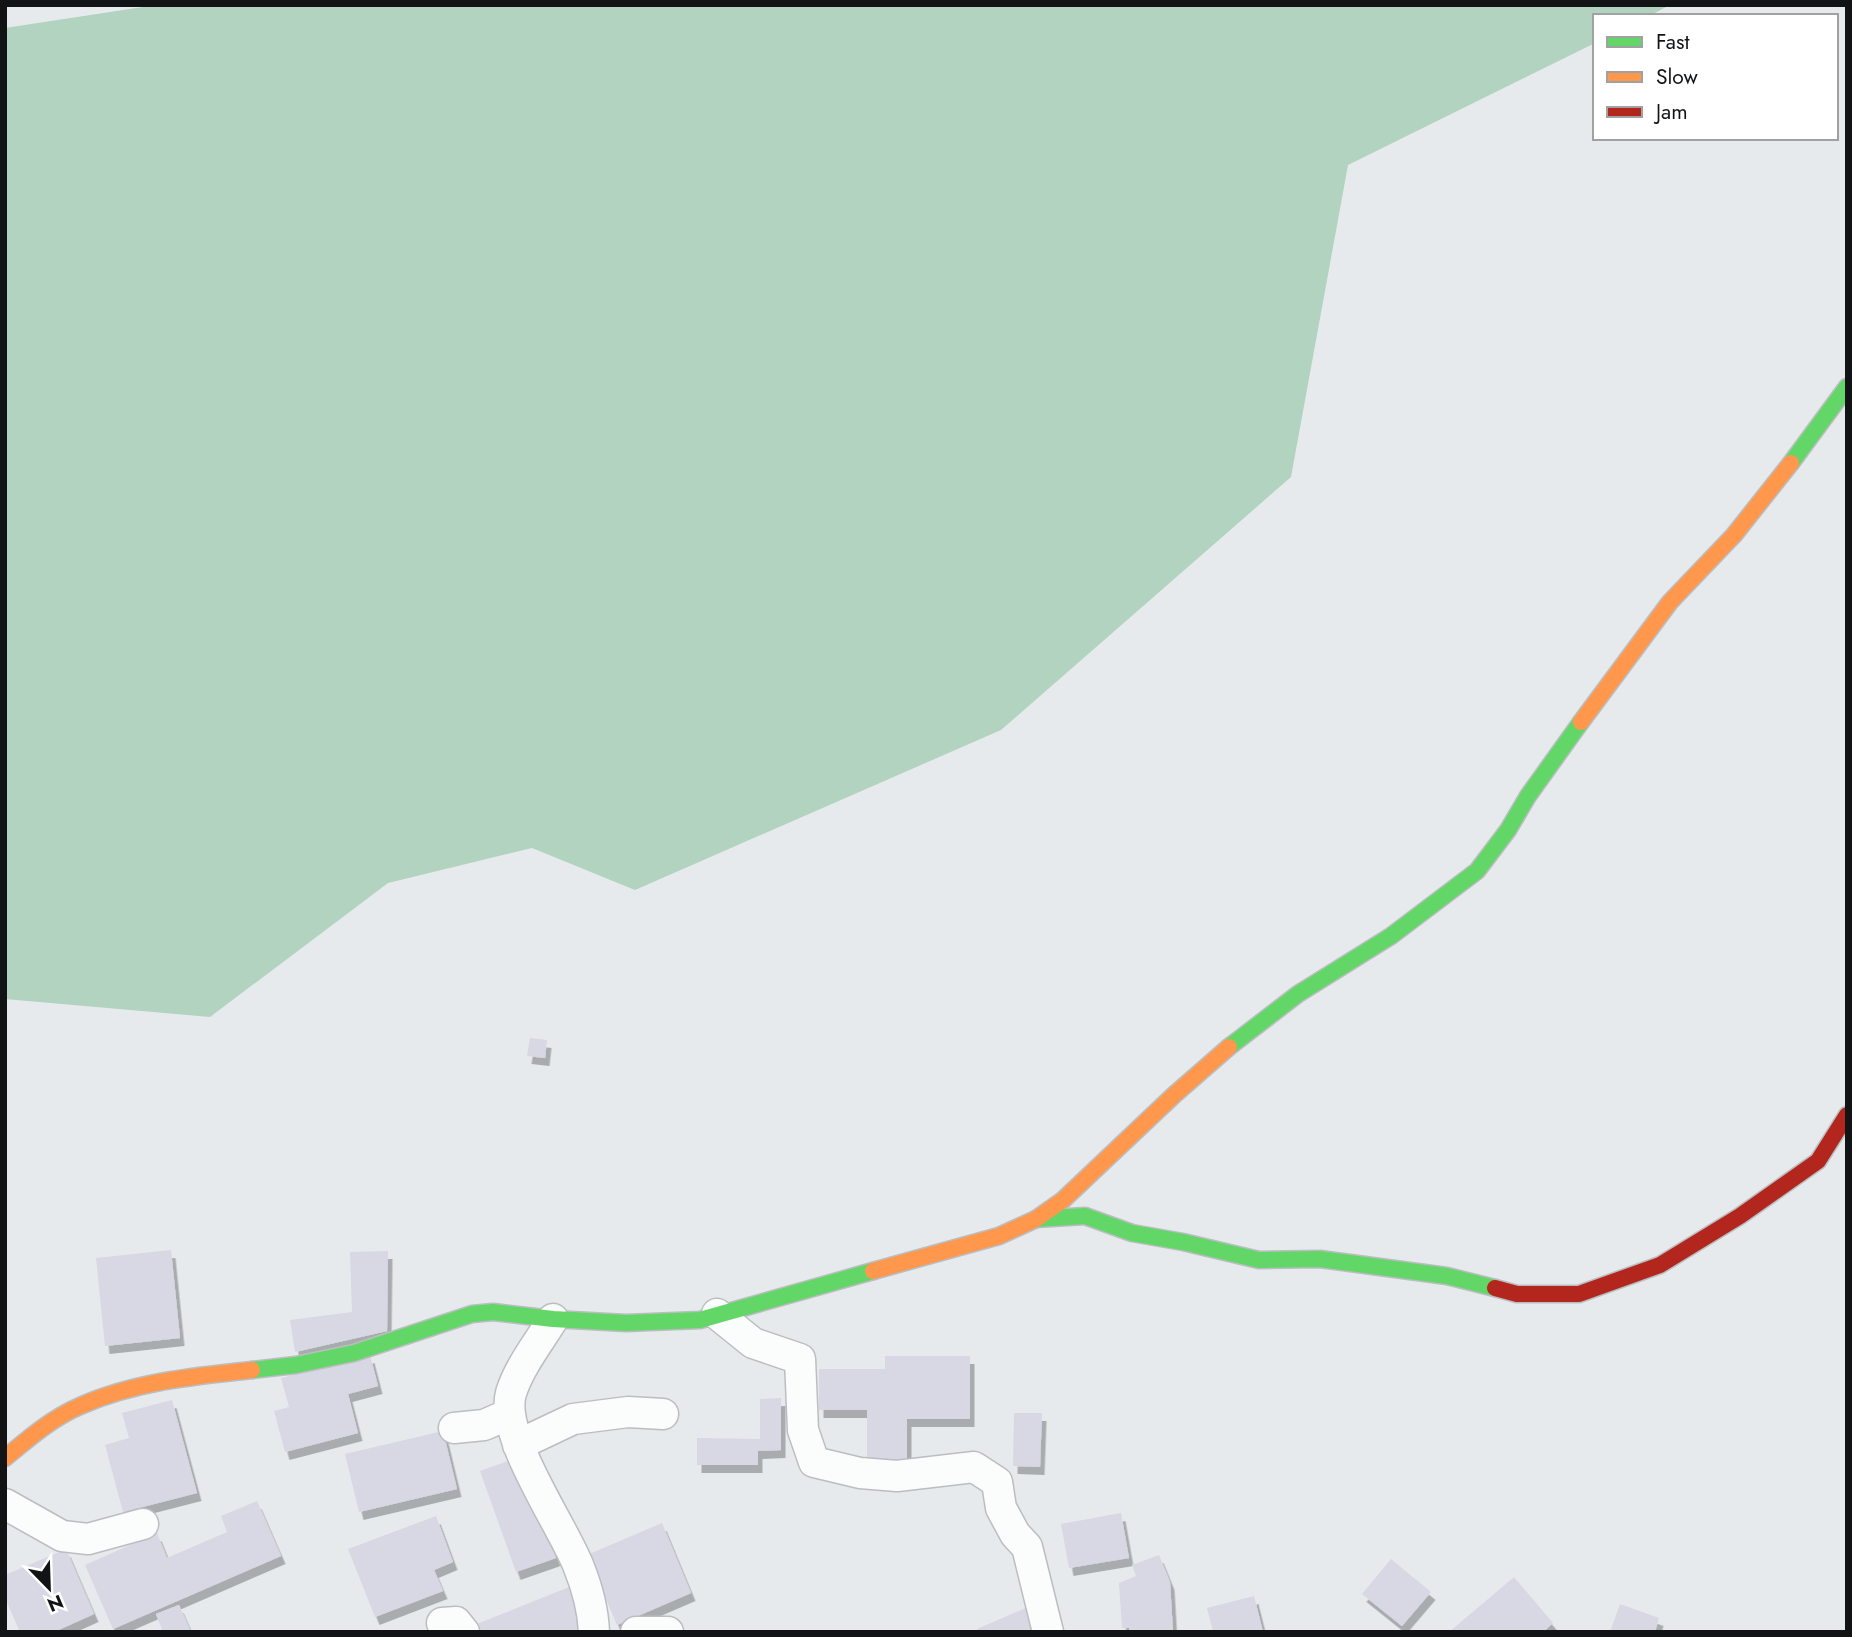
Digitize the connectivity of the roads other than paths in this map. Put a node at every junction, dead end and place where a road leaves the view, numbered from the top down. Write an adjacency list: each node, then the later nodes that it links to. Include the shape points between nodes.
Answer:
1 (1847, 387): 3 (street, via 1734,535 1638,643 1477,871 1391,936 1298,994 1238,1039 1087,1180)
2 (1847, 1115): 3 (street, via 1818,1161 1740,1216 1660,1265 1579,1294 1517,1294 1447,1276 1320,1259 1259,1260 1132,1233 1086,1216)
3 (1035, 1219): 4 (street, via 999,1236)
4 (717, 1314): 5 (street, via 666,1322); 16 (street, via 753,1343 800,1359 803,1430 814,1462 897,1476 974,1467 997,1482 1001,1507 1027,1547)
5 (552, 1319): 6 (street, via 517,1379); 10 (street, via 518,1313 472,1314 354,1353 145,1385 79,1406)
6 (509, 1414): 8 (street, via 484,1425); 9 (street)
7 (663, 1414): 9 (street, via 628,1412 573,1419)
8 (454, 1428)
9 (518, 1445): 13 (street, via 578,1564 592,1605)
10 (5, 1458)
11 (5, 1504): 12 (street, via 62,1536 88,1539)
12 (143, 1524)
13 (594, 1632)
14 (636, 1632): 15 (street)
15 (668, 1632)
16 (1048, 1632)

